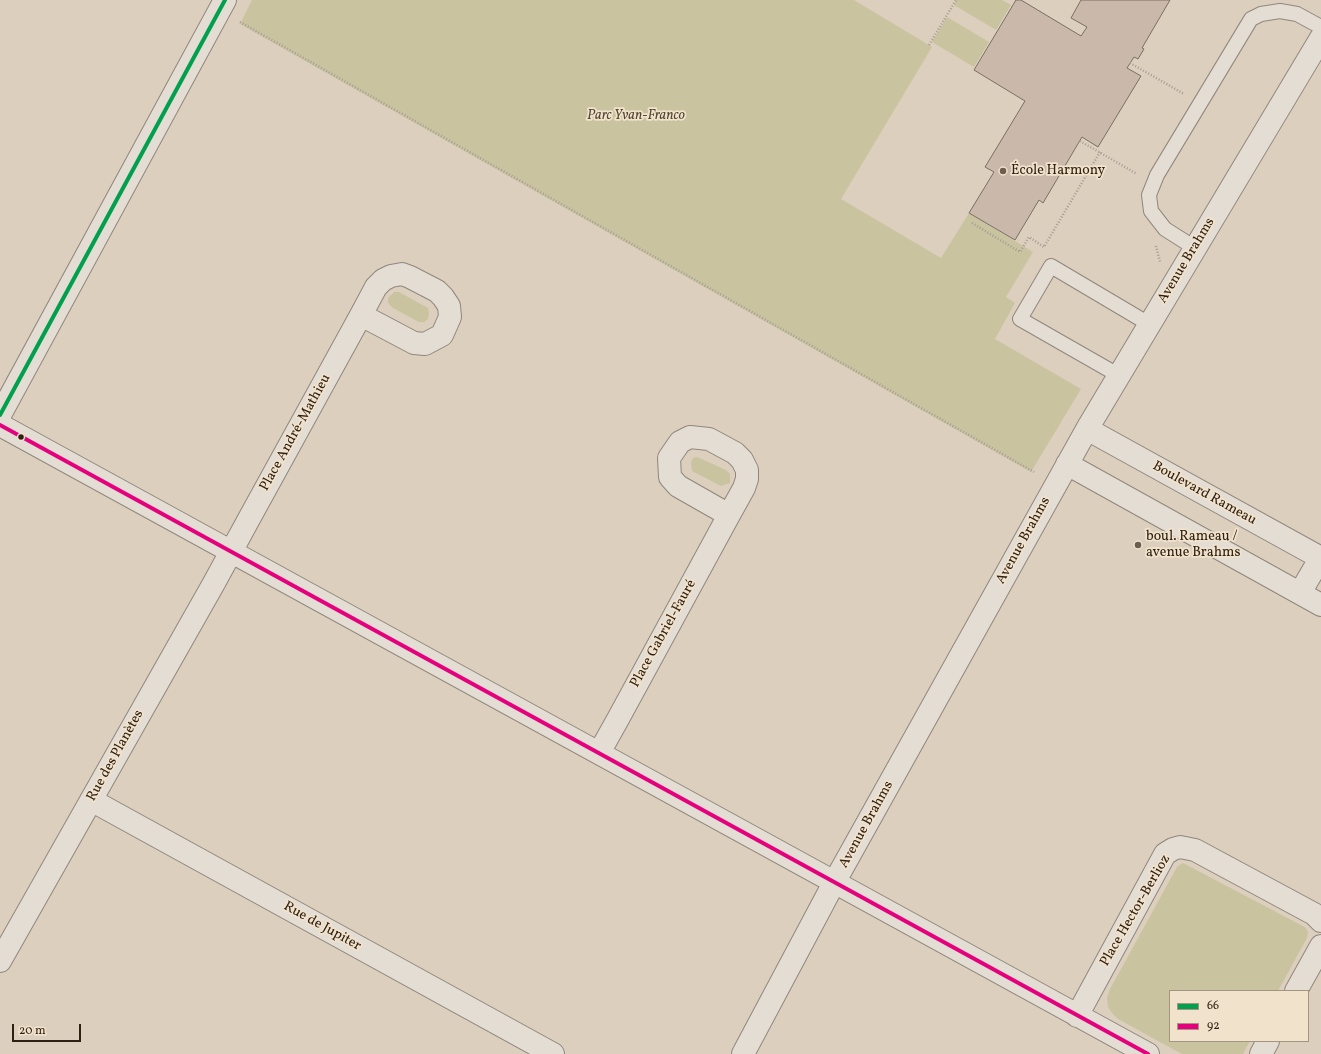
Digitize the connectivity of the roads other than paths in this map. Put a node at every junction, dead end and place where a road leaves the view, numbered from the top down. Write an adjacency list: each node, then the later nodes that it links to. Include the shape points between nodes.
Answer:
1 (223, 4): 8 (street)
2 (1321, 27): 4 (lane, via 1297,14 1280,11 1261,14 1251,19 1158,175 1149,195 1150,211 1165,230)
3 (1321, 38): 4 (street, Avenue Brahms)
4 (1195, 248): 6 (street, Avenue Brahms)
5 (361, 315): 13 (street, Place André-Mathieu)
6 (1149, 324): 7 (street, Avenue Brahms); 7 (lane, via 1051,266 1020,319)
7 (1118, 375): 10 (street, Avenue Brahms)
8 (0, 415)
9 (0, 425): 13 (street)
10 (1087, 429): 11 (street, Avenue Brahms); 14 (street, Boulevard Rameau)
11 (1067, 464): 15 (street); 19 (street, Avenue Brahms)
12 (729, 515): 17 (street, Place Gabriel-Fauré)
13 (231, 551): 17 (street); 18 (street, Rue des Planètes)
14 (1321, 558): 15 (street)
15 (1300, 593): 16 (street)
16 (1321, 605)
17 (599, 754): 19 (street)
18 (92, 800): 22 (street, Rue des Planètes); 26 (street, Rue de Jupiter)
19 (835, 881): 24 (street); 27 (street, Avenue Brahms)
20 (1321, 921): 24 (street, Place Hector-Berlioz, via 1314,914 1195,850 1180,847 1173,849 1165,854)
21 (1321, 946): 23 (street)
22 (0, 961)
23 (1297, 990)
24 (1077, 1016): 28 (street)
25 (1267, 1042): 29 (street)
26 (553, 1054)
27 (743, 1054)
28 (1148, 1054)
29 (1261, 1054)

